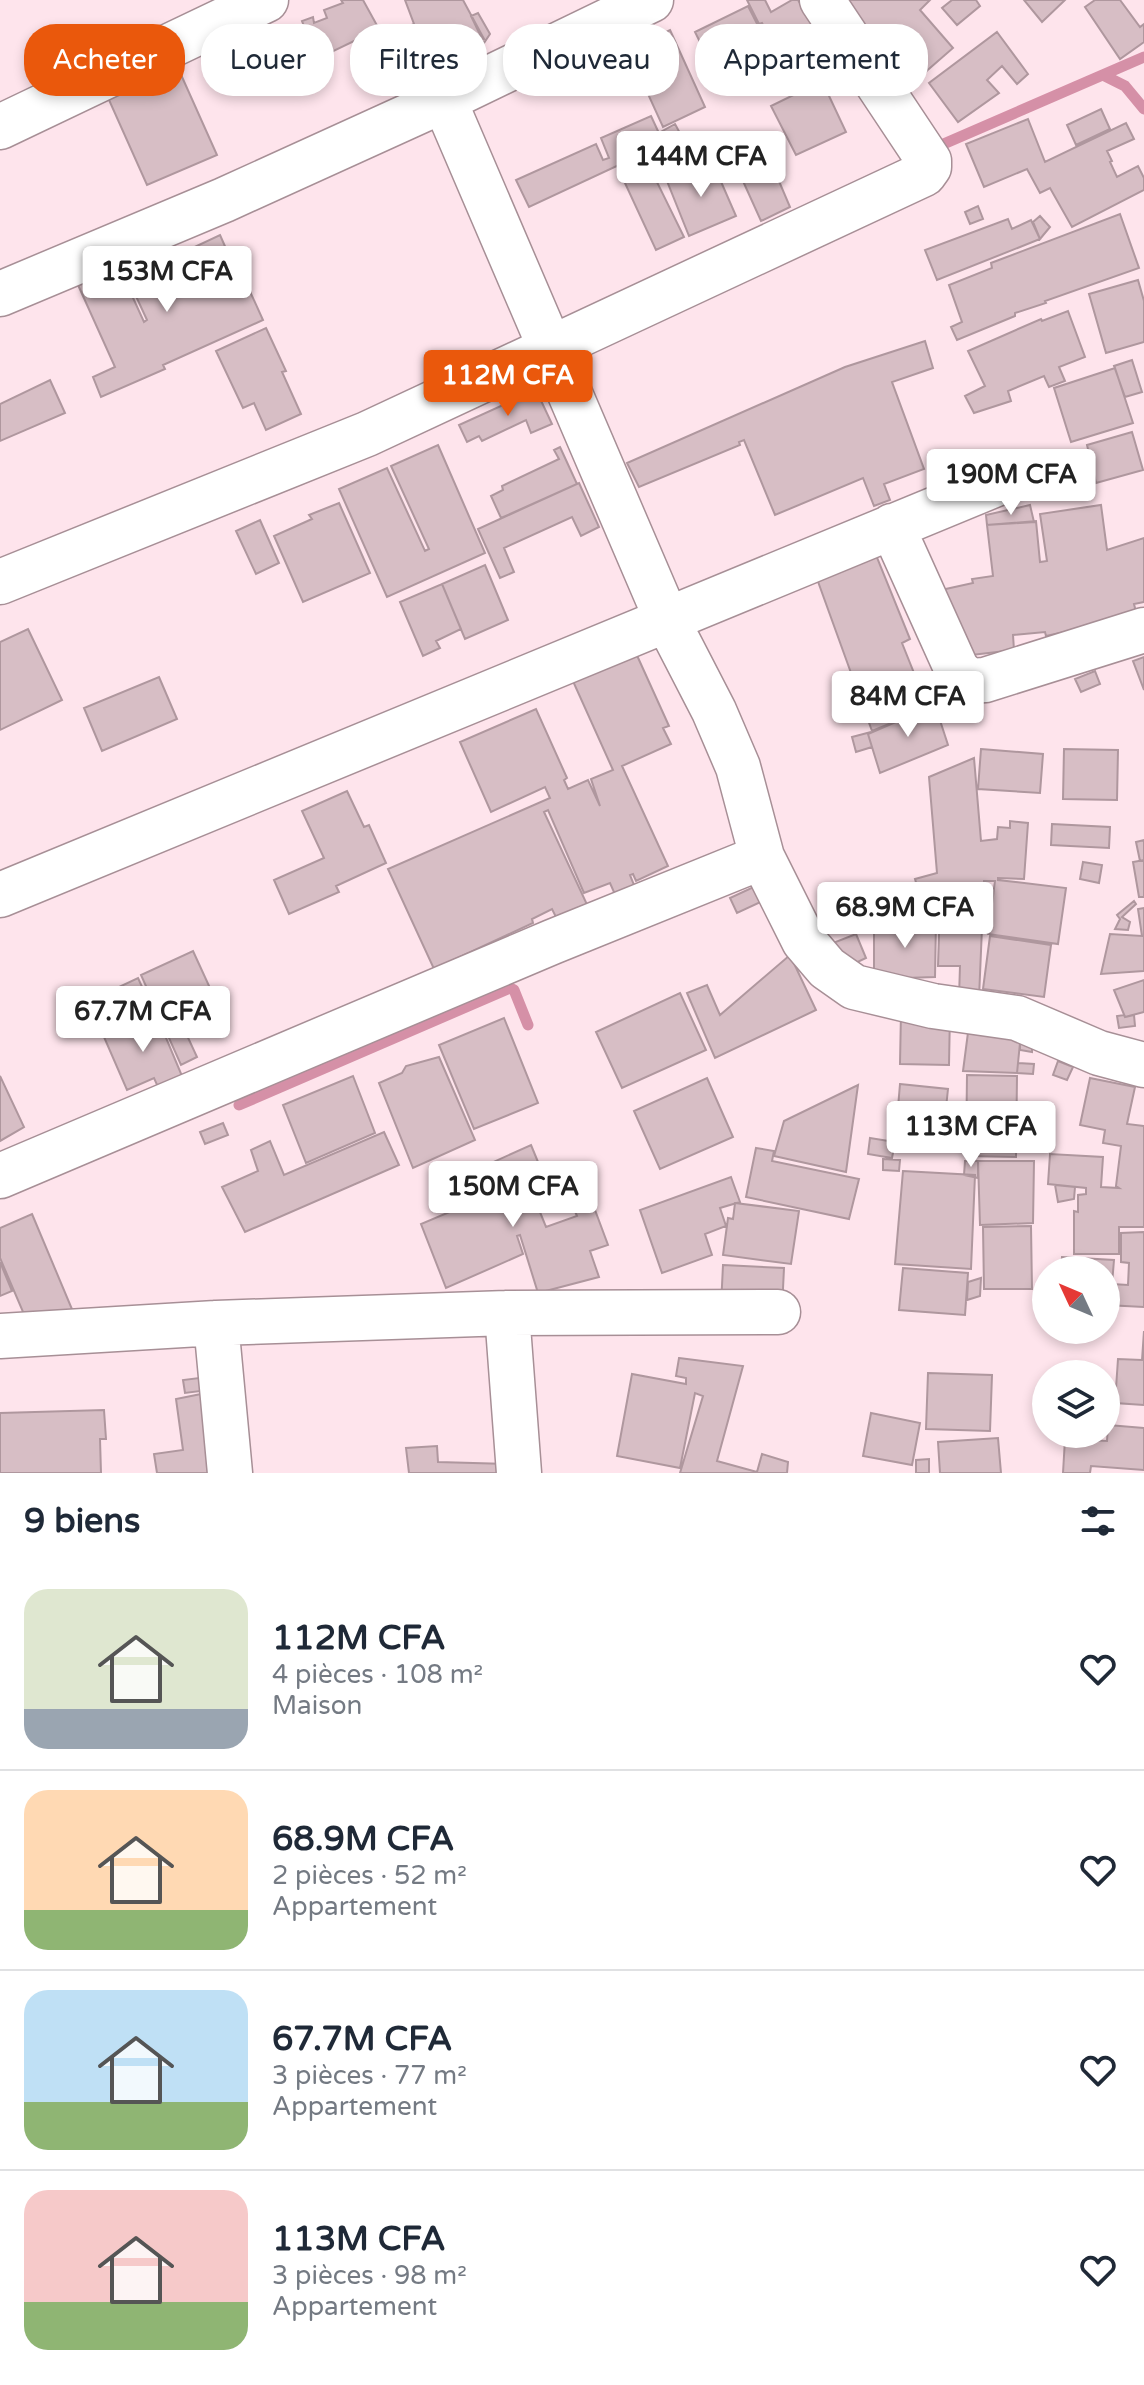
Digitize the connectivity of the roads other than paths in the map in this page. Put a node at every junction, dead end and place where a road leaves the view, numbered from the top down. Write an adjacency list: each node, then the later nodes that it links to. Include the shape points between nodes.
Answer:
1 (266, 0): 5 (street)
2 (651, 0): 4 (street)
3 (822, 0): 7 (street, via 929,161 924,174)
4 (444, 100): 6 (street); 7 (street)
5 (0, 127)
6 (0, 294)
7 (552, 349): 10 (street, via 367,434); 11 (street)
8 (1001, 482): 9 (street)
9 (892, 526): 11 (street); 12 (street, via 957,670 969,681)
10 (0, 582)
11 (667, 620): 13 (street, via 738,767); 14 (street)
12 (1144, 630)
13 (762, 857): 15 (street, via 804,941 827,968 854,987 1017,1018 1099,1053); 16 (street)
14 (0, 895)
15 (1144, 1065)
16 (0, 1176)
17 (778, 1312): 18 (street)
18 (507, 1313): 19 (street); 22 (street)
19 (216, 1323): 20 (street); 21 (street)
20 (0, 1336)
21 (230, 1473)
22 (519, 1473)

